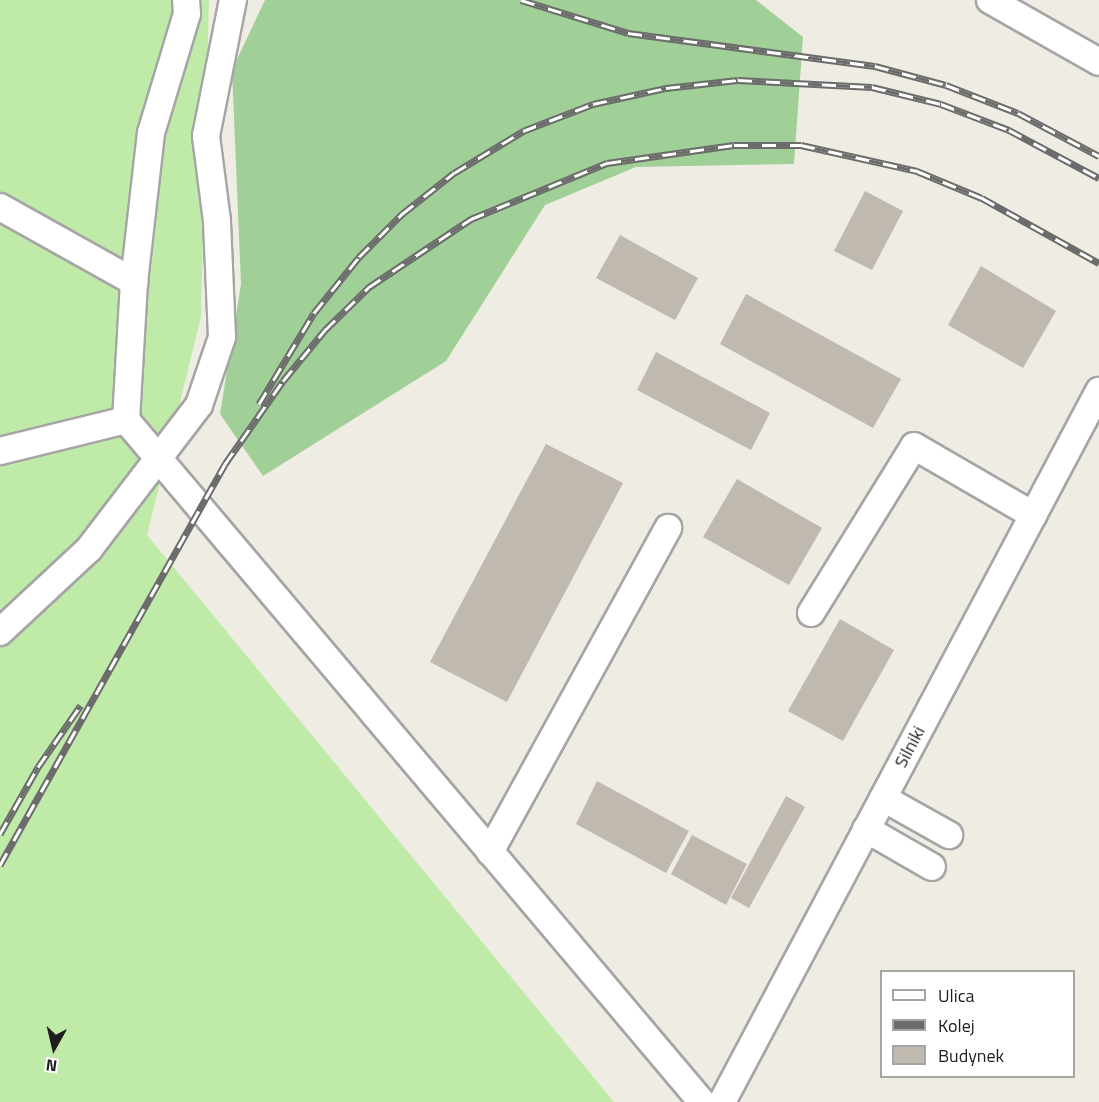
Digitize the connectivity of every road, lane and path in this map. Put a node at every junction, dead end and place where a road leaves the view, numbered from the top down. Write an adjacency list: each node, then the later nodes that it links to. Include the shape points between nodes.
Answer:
1 (186, 0): 6 (lane, via 187,14 151,133)
2 (233, 0): 10 (lane, via 206,136 217,221 222,337 199,405)
3 (990, 0): 4 (lane)
4 (1099, 62)
5 (0, 207): 6 (lane)
6 (135, 282): 8 (lane)
7 (1099, 391): 11 (lane, Silniki)
8 (126, 420): 9 (lane); 10 (lane)
9 (0, 451)
10 (160, 461): 14 (lane, via 89,549); 18 (lane)
11 (1033, 515): 13 (lane, via 914,446); 15 (lane, Silniki)
12 (668, 528): 18 (lane)
13 (811, 613)
14 (0, 632)
15 (883, 798): 16 (lane, Silniki); 17 (lane)
16 (866, 829): 19 (lane); 21 (lane, Silniki)
17 (949, 835)
18 (490, 852): 20 (lane)
19 (932, 867)
20 (702, 1102)
21 (722, 1102)

